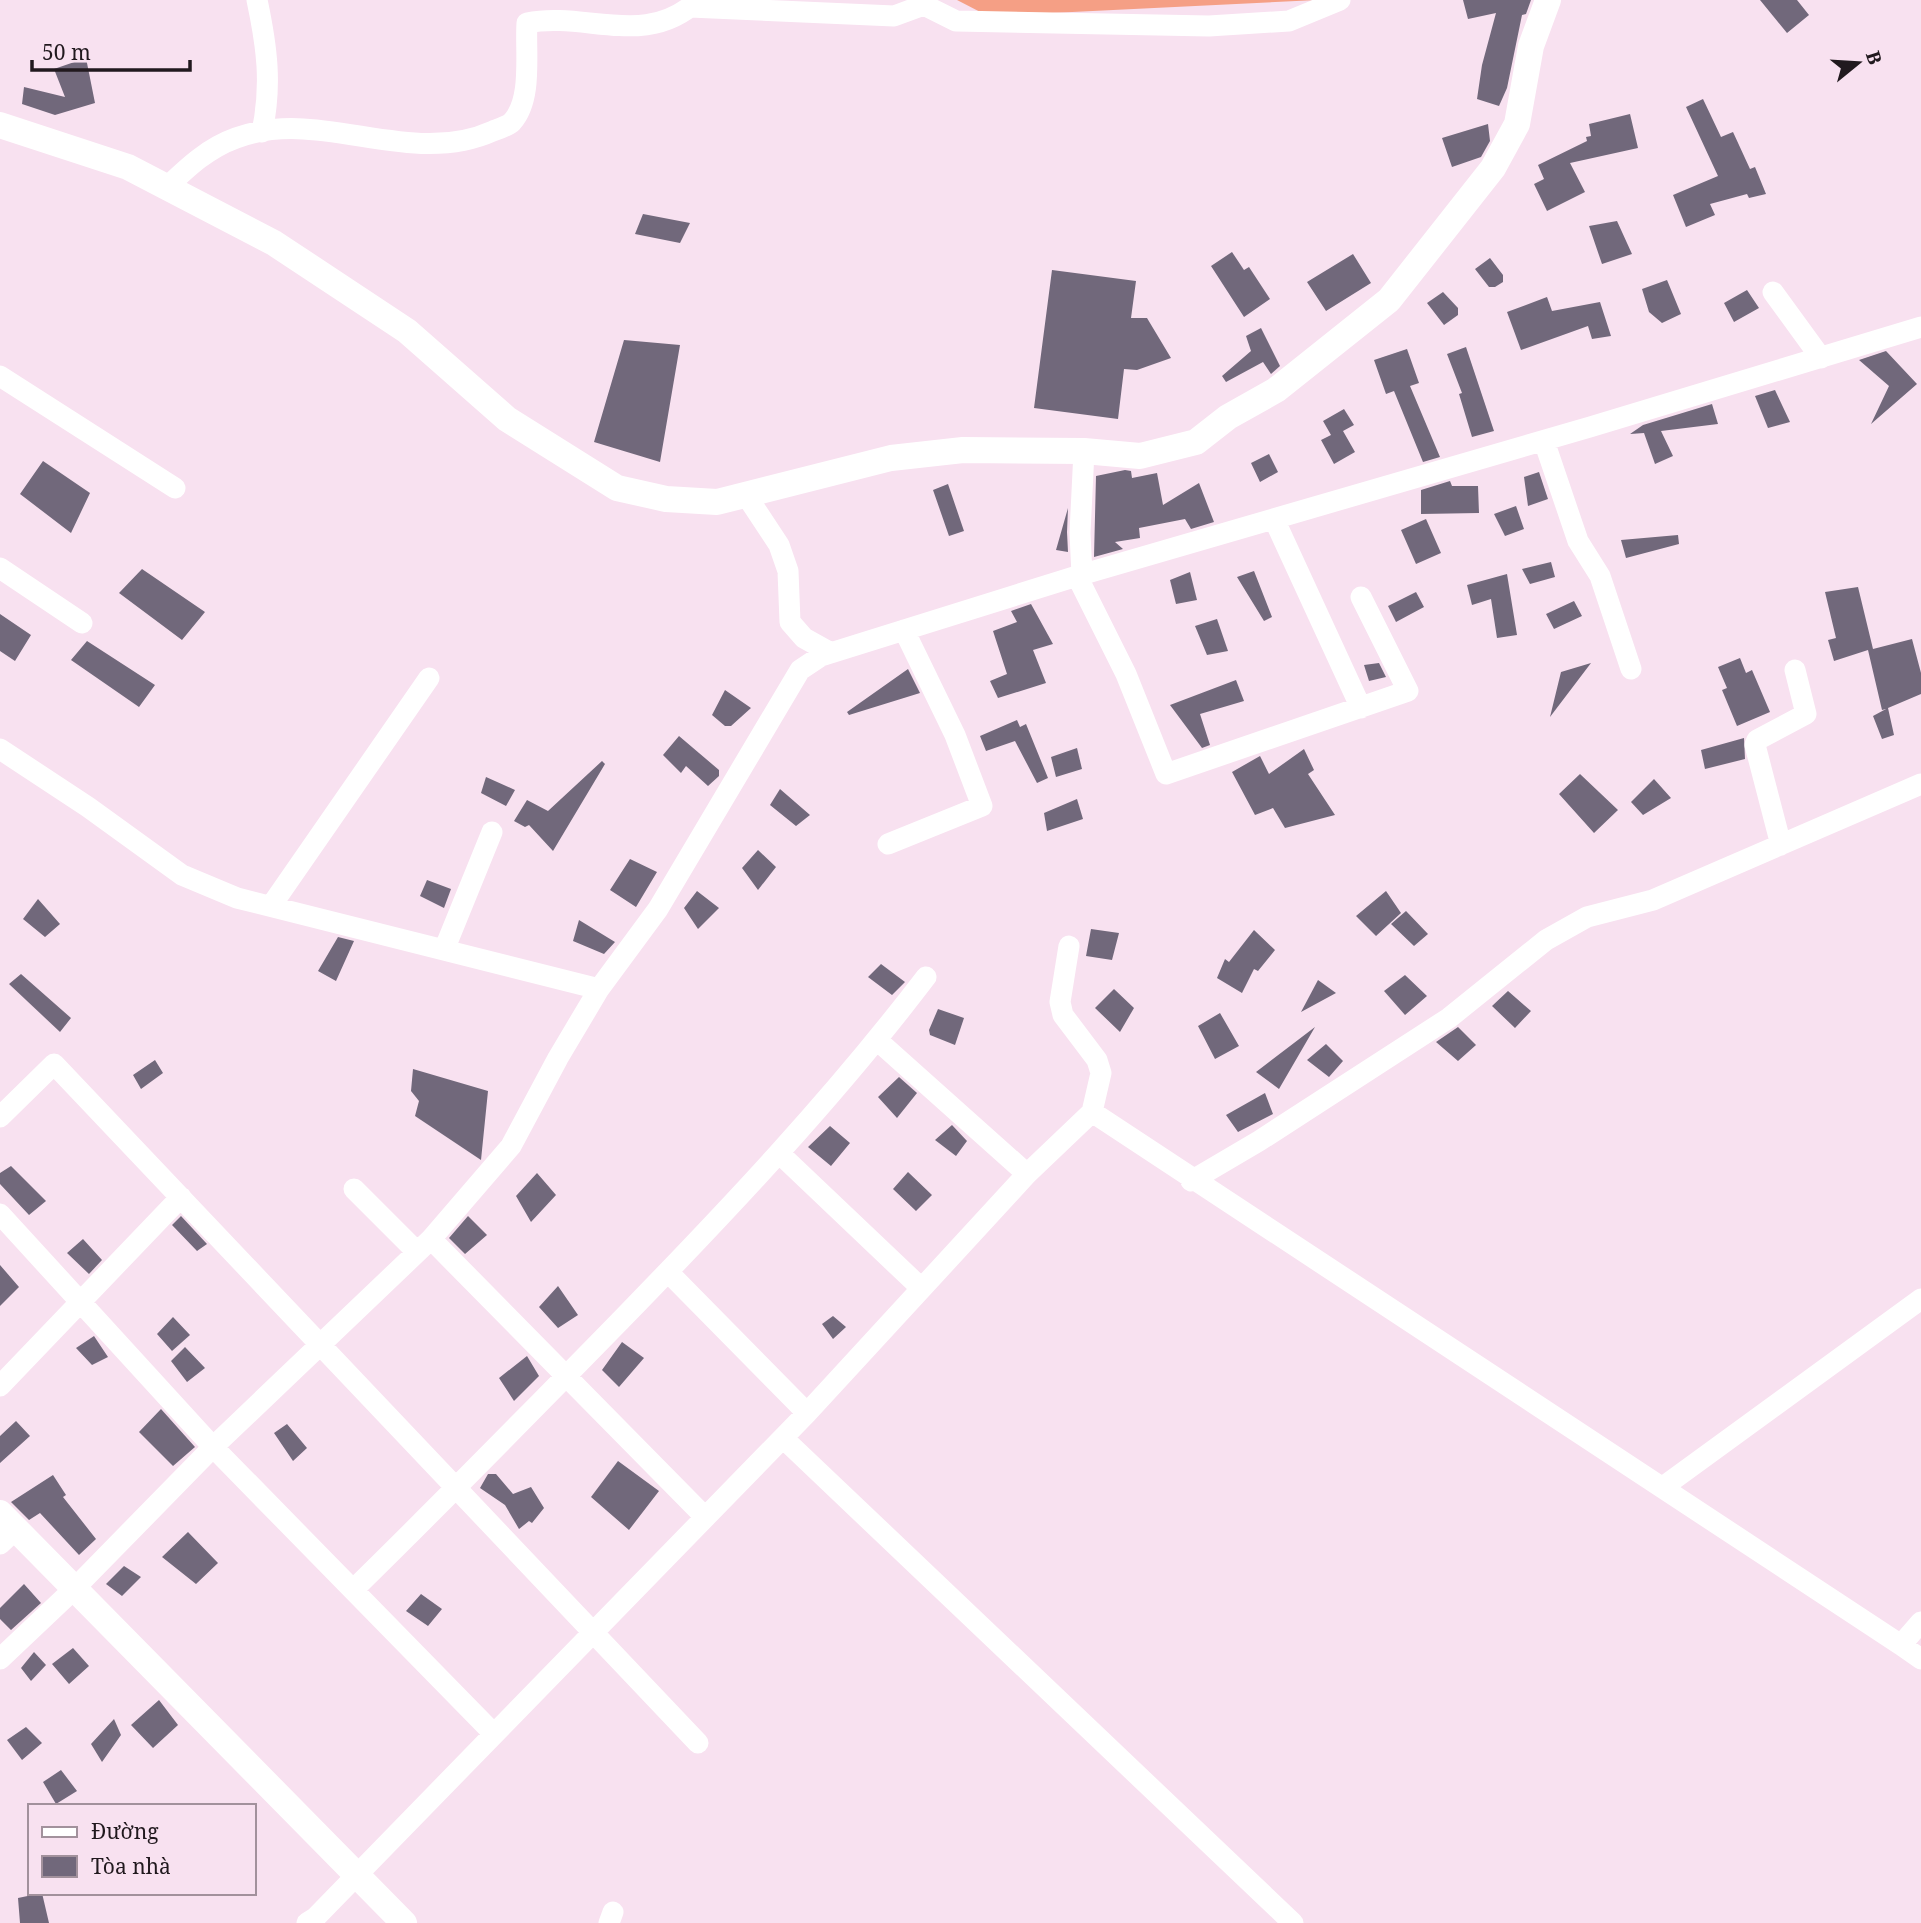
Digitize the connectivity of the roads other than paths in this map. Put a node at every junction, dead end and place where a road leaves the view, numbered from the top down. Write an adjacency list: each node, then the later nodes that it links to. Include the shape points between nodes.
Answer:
1 (257, 0): 7 (street, via 270,96)
2 (1340, 0): 4 (street, via 1289,21 1209,26 956,21)
3 (1548, 0): 14 (street, via 1531,46 1517,124 1493,168 1389,300 1276,390 1228,417 1196,442 1140,456)
4 (924, 3): 5 (street, via 894,16)
5 (694, 4): 7 (street, via 632,28 551,18 527,23 524,96 512,123 481,136 440,146 282,128)
6 (0, 125): 8 (street, via 128,167)
7 (262, 132): 8 (street, via 236,137 201,155)
8 (167, 187): 16 (street, via 274,243 407,331 507,419 617,488 666,499 718,502)
9 (1773, 292): 11 (street)
10 (1921, 327): 11 (street)
11 (1821, 358): 13 (street)
12 (0, 376): 15 (street)
13 (1544, 440): 17 (street); 25 (street, via 1578,541 1600,576)
14 (1084, 451): 16 (street, via 963,450 891,458); 19 (street)
15 (175, 488)
16 (746, 495): 22 (street, via 779,545 788,571 788,608)
17 (1274, 519): 19 (street); 29 (street)
18 (0, 568): 21 (street)
19 (1079, 575): 23 (street); 29 (street, via 1166,774)
20 (1361, 597): 29 (street, via 1408,691)
21 (82, 623)
22 (794, 629): 24 (street); 26 (street)
23 (904, 630): 24 (street); 33 (street, via 956,734 982,806)
24 (831, 653): 26 (street)
25 (1631, 669)
26 (800, 670): 39 (street, via 658,909)
27 (1795, 670): 34 (street, via 1806,714 1755,745)
28 (429, 678): 35 (street)
29 (1360, 708)
30 (0, 749): 35 (street, via 182,875 237,898)
31 (1921, 784): 34 (street)
32 (492, 832): 37 (street)
33 (888, 844)
34 (1781, 845): 45 (street, via 1653,900 1587,917 1546,940 1449,1018)
35 (271, 906): 37 (street)
36 (1069, 946): 41 (street, via 1060,1002 1063,1015 1097,1060 1101,1073)
37 (444, 950): 39 (street)
38 (926, 977): 40 (street)
39 (599, 989): 49 (street, via 511,1146)
40 (877, 1040): 43 (street); 44 (street)
41 (1091, 1112): 44 (street); 45 (street)
42 (0, 1117): 47 (street, via 54,1063)
43 (780, 1154): 50 (street); 51 (street)
44 (1027, 1174): 51 (street)
45 (1191, 1181): 60 (street)
46 (354, 1189): 49 (street)
47 (181, 1197): 53 (street); 54 (street)
48 (0, 1214): 53 (street)
49 (424, 1245): 54 (street); 55 (street)
50 (668, 1272): 55 (street); 57 (street)
51 (921, 1288): 57 (street)
52 (1921, 1300): 60 (street)
53 (80, 1301): 56 (street); 59 (street)
54 (320, 1345): 59 (street); 61 (street)
55 (565, 1377): 61 (street); 62 (street)
56 (0, 1386)
57 (807, 1413): 58 (street)
58 (783, 1438): 62 (street); 76 (street)
59 (213, 1447): 64 (street); 65 (street)
60 (1662, 1487): 68 (street)
61 (456, 1489): 65 (street); 67 (street)
62 (705, 1517): 67 (street)
63 (5, 1529): 64 (street)
64 (74, 1589): 69 (street); 73 (street)
65 (353, 1590): 71 (street)
66 (1921, 1622): 68 (street)
67 (592, 1633): 71 (street); 72 (street)
68 (1900, 1645): 70 (street)
69 (0, 1659)
70 (1921, 1659)
71 (494, 1734): 73 (street)
72 (698, 1744)
73 (356, 1875): 74 (street); 75 (street)
74 (307, 1923)
75 (404, 1923)
76 (1293, 1923)

